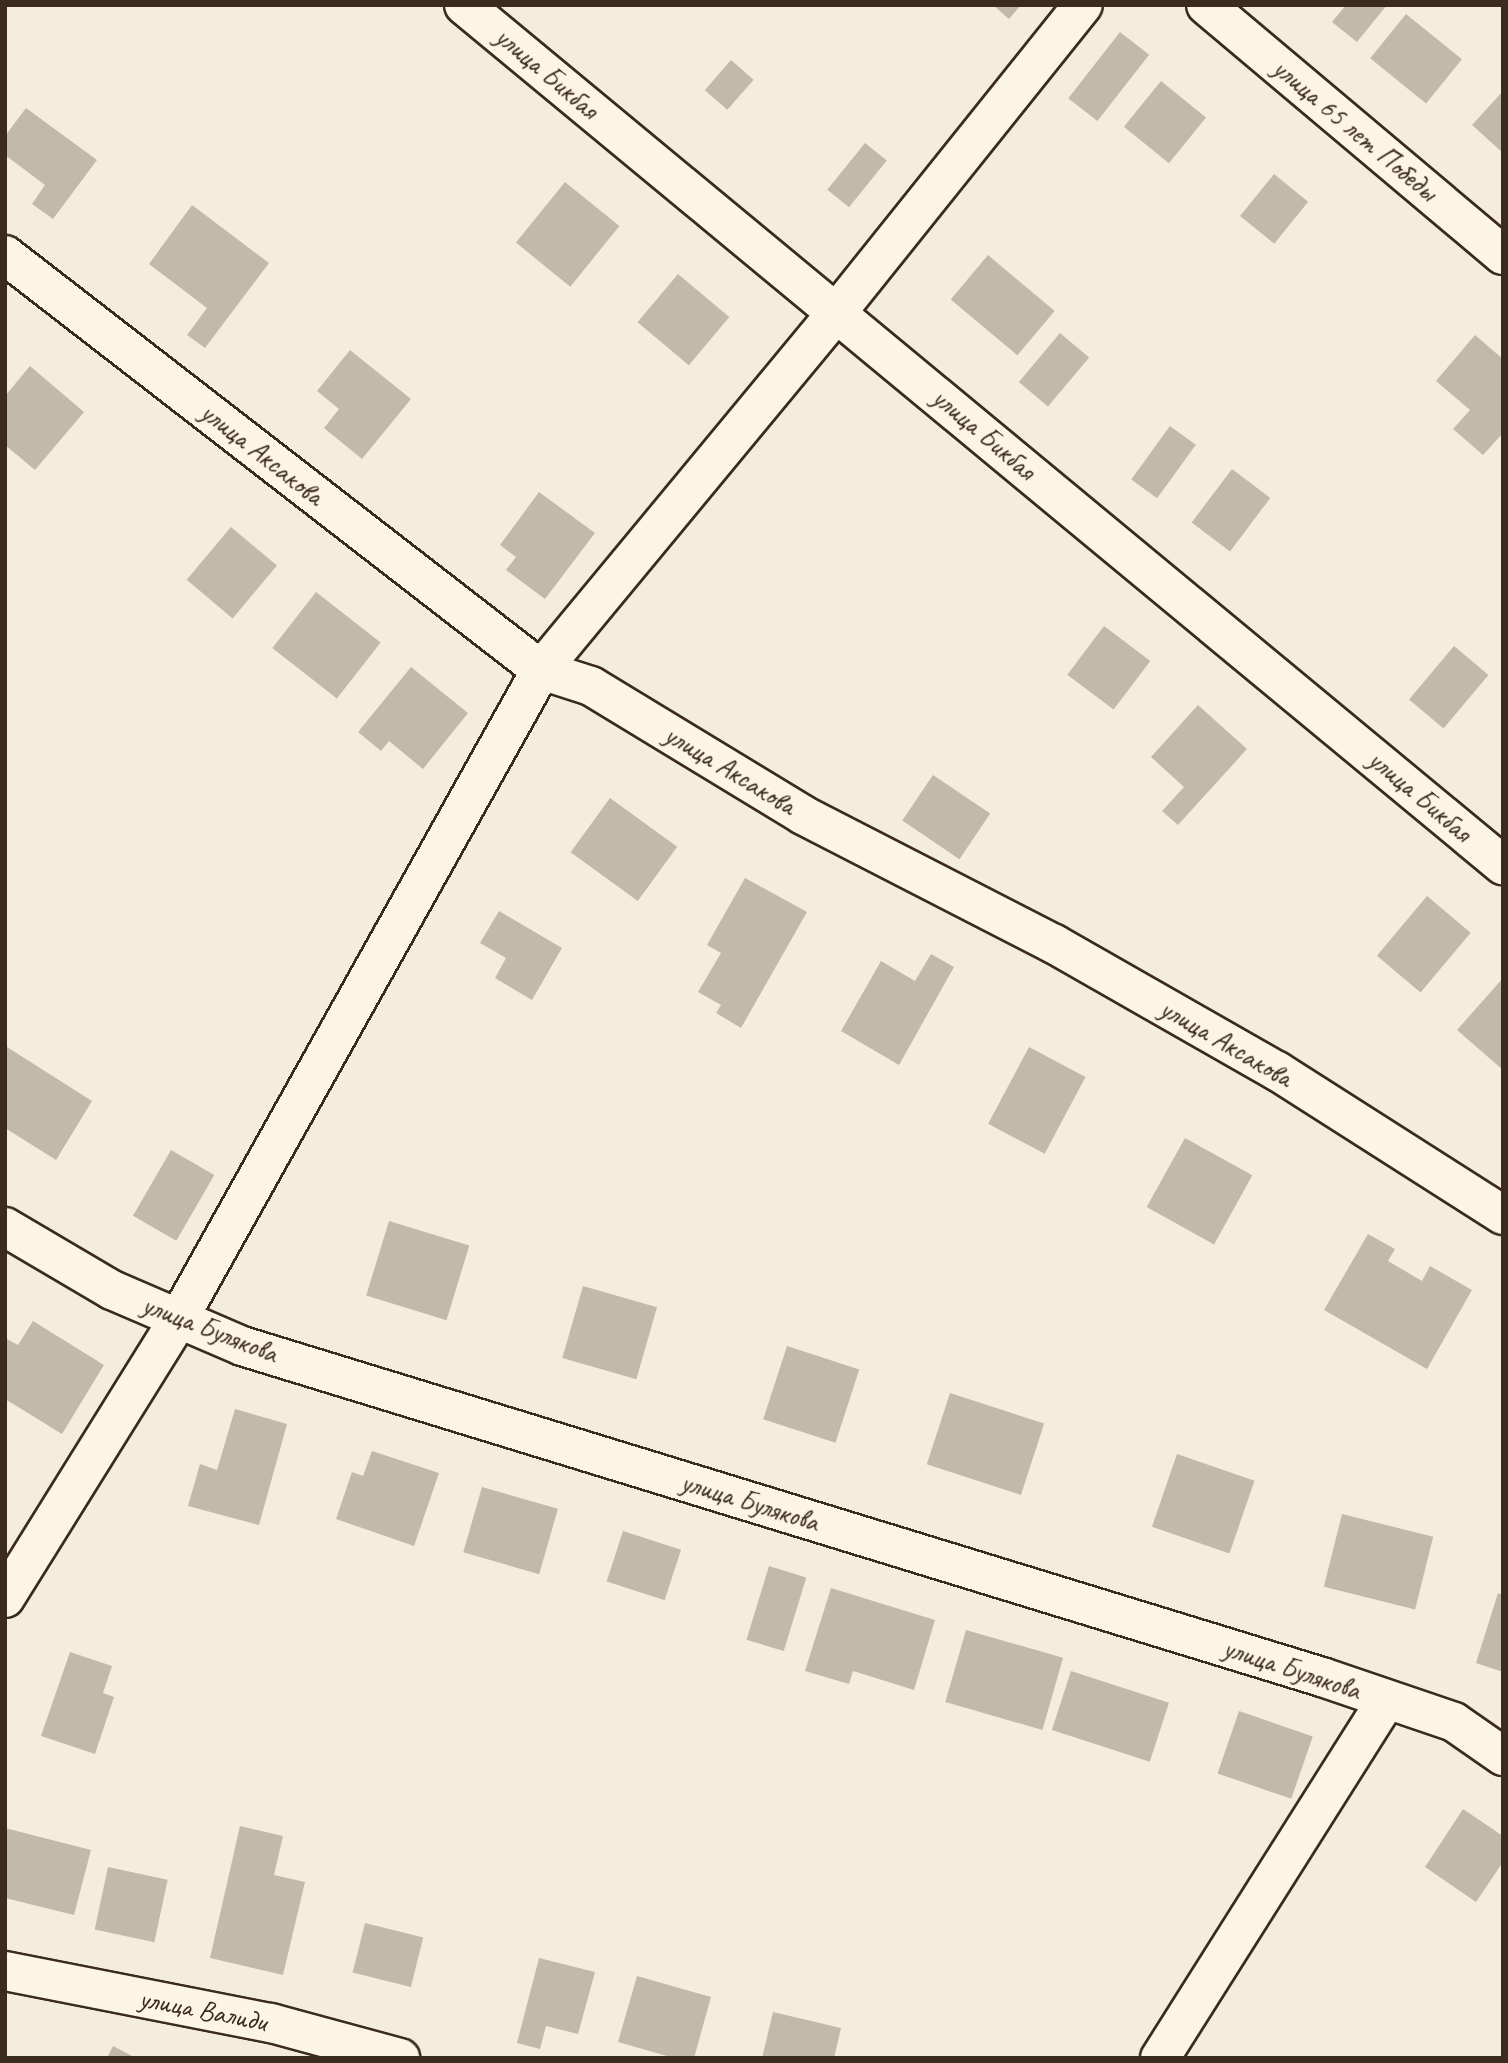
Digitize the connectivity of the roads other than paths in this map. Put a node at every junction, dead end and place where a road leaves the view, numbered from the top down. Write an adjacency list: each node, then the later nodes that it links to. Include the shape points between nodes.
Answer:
1 (464, 5): 6 (street, улица Бикбая)
2 (1083, 5): 6 (street)
3 (1206, 5): 5 (street, улица 65 лет Победы)
4 (5, 255): 7 (street, улица Аксакова)
5 (1503, 255)
6 (837, 312): 7 (street); 8 (street, улица Бикбая)
7 (541, 670): 9 (street, улица Аксакова, via 591,687 803,815 1054,944 1277,1071); 11 (street)
8 (1503, 864)
9 (1503, 1214)
10 (5, 1227): 11 (street, улица Булякова, via 112,1290)
11 (179, 1318): 12 (street); 13 (street, улица Булякова, via 242,1346)
12 (5, 1598)
13 (1385, 1700): 14 (street, улица Булякова, via 1454,1722); 17 (street)
14 (1503, 1756)
15 (5, 1971): 16 (street, улица Валиди, via 271,2023)
16 (400, 2058)
17 (1160, 2058)

